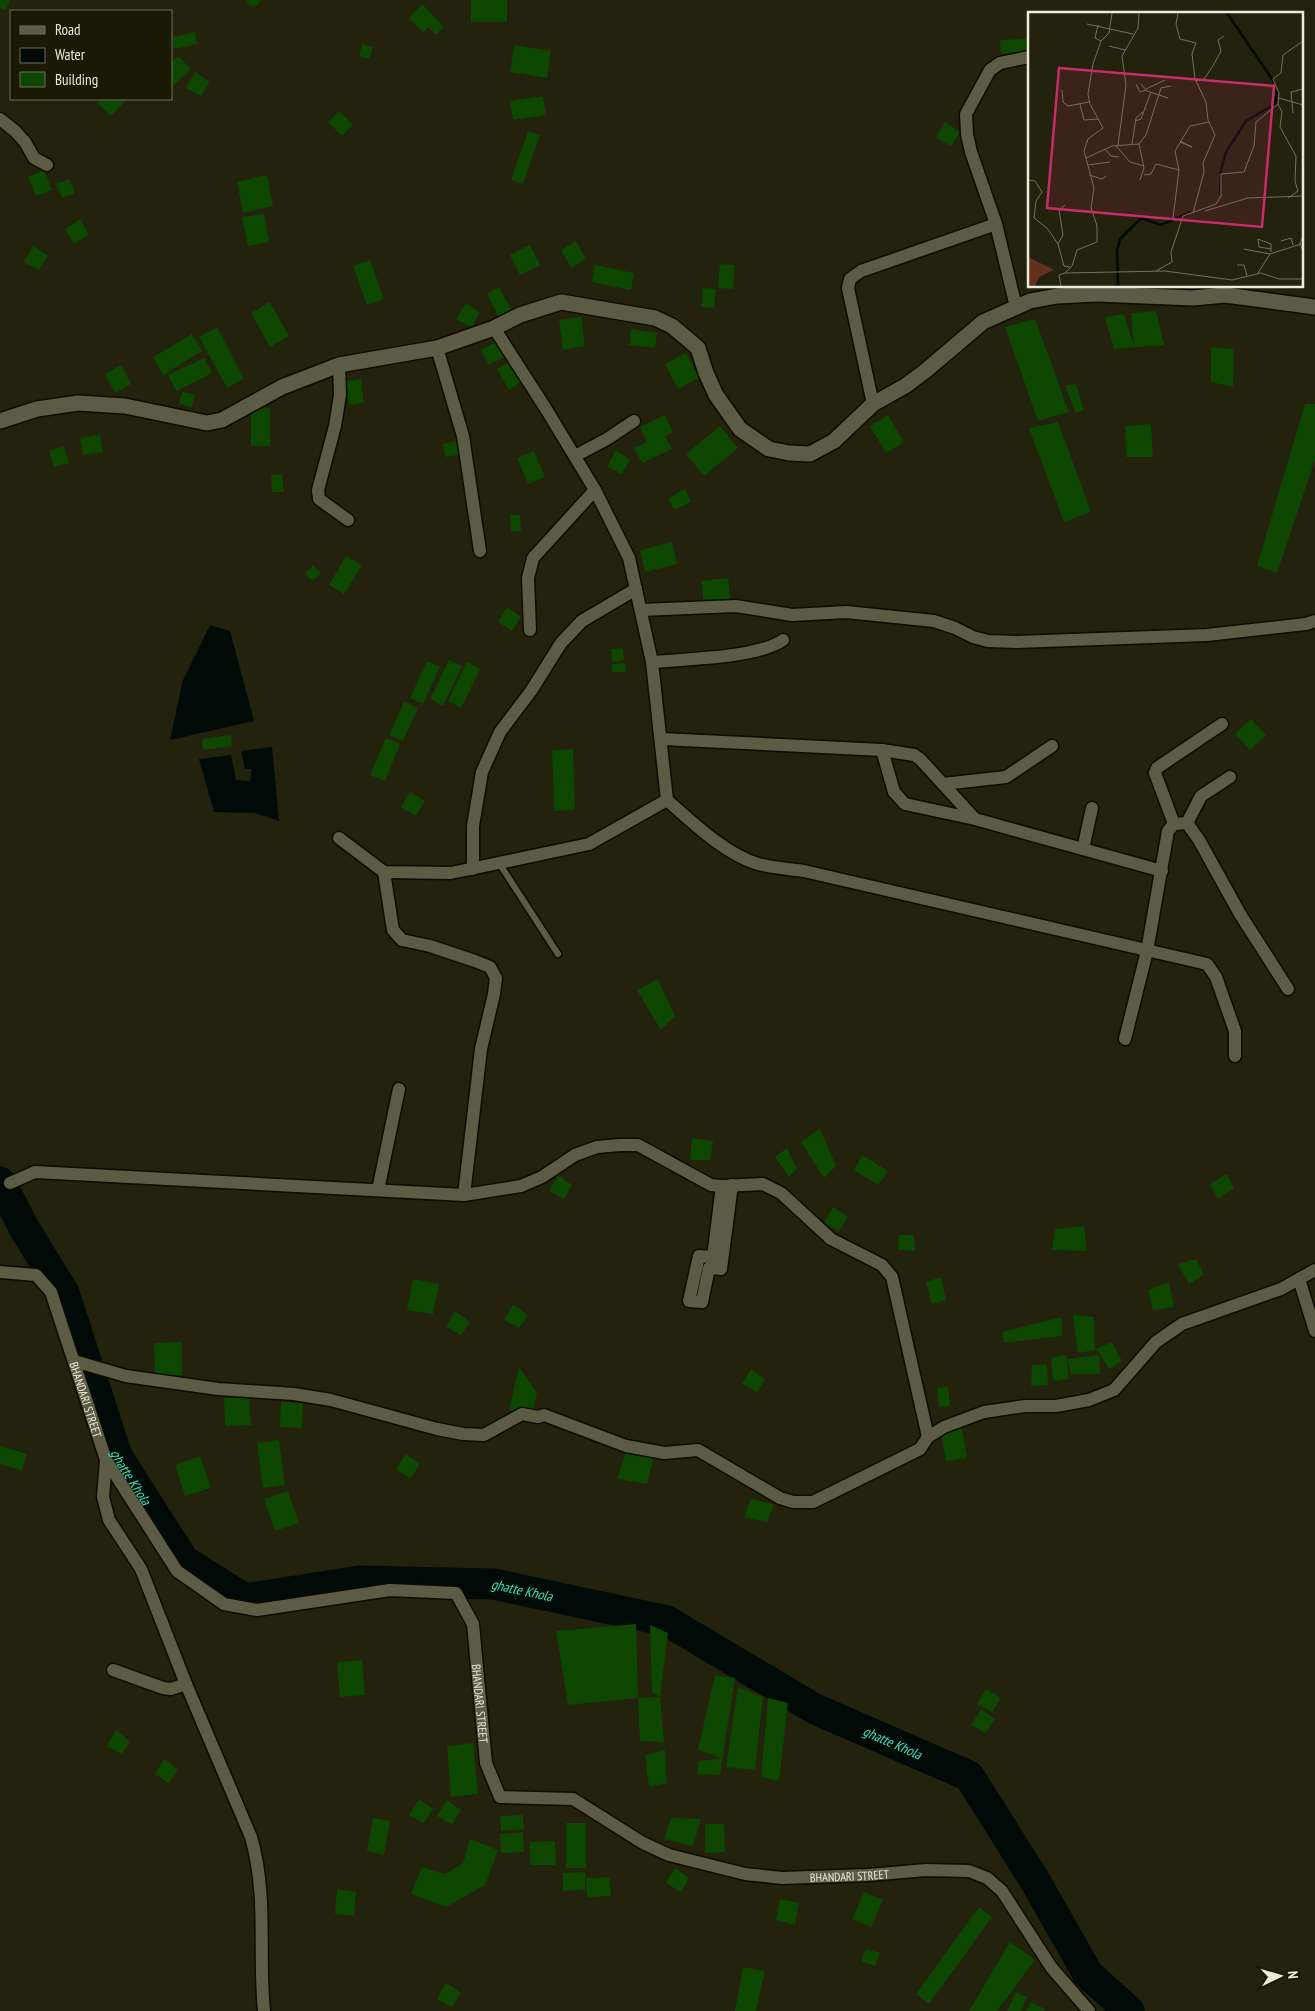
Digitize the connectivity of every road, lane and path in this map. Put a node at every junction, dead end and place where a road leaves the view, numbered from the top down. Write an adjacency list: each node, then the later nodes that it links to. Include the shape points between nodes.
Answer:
1 (1028, 57): 4 (street, via 1000,63 990,70 966,114 971,152)
2 (0, 119): 3 (street, via 16,130 34,158)
3 (47, 165)
4 (996, 224): 5 (street); 10 (street, via 861,270 850,279 848,288)
5 (1016, 307): 6 (street, via 1057,296 1097,294 1193,298 1225,295); 10 (street, via 983,322 912,381)
6 (1315, 307)
7 (494, 328): 8 (street); 10 (street, via 520,315 561,302 655,318 672,326 698,348 716,395 740,429 769,449 789,454 810,454 834,442); 13 (street)
8 (437, 348): 9 (street); 16 (street, via 463,436)
9 (339, 365): 11 (street, via 282,387 222,420 207,422 125,406 78,404 37,409); 15 (street, via 340,395 335,426 318,490 319,499)
10 (873, 404)
11 (0, 421)
12 (634, 421): 13 (street)
13 (574, 456): 14 (street)
14 (595, 490): 17 (street, via 629,558); 20 (street, via 533,558 528,578)
15 (348, 520)
16 (480, 551)
17 (636, 589): 18 (street); 37 (street, via 577,626 561,643 500,732 482,772 474,826)
18 (641, 610): 19 (street, via 736,606 792,615 846,612 934,621 988,641 1017,642 1207,636); 22 (street)
19 (1315, 621)
20 (530, 630)
21 (783, 640): 22 (street, via 757,652)
22 (652, 662): 24 (street)
23 (1222, 724): 32 (street, via 1157,768 1155,773)
24 (662, 739): 26 (street); 29 (street)
25 (1052, 746): 28 (street, via 1006,777)
26 (882, 750): 28 (street, via 914,755); 31 (street, via 894,792 905,804)
27 (1230, 777): 33 (street, via 1201,796)
28 (943, 784): 31 (street)
29 (667, 800): 36 (street, via 589,844); 40 (street, via 732,852 757,864 804,871)
30 (1092, 808): 35 (street)
31 (975, 819): 35 (street)
32 (1174, 824): 33 (street); 38 (street, via 1168,831)
33 (1187, 824): 42 (street)
34 (340, 838): 39 (street)
35 (1083, 849): 38 (street)
36 (499, 863): 37 (street); 41 (lane)
37 (473, 869): 39 (street, via 452,873)
38 (1162, 871): 40 (street)
39 (384, 872): 49 (street, via 394,930 402,940 490,967 496,978 481,1049)
40 (1147, 951): 43 (street); 44 (street, via 1207,964 1216,977 1235,1031)
41 (558, 954)
42 (1288, 989)
43 (1125, 1039)
44 (1235, 1056)
45 (399, 1090): 48 (street)
46 (10, 1183): 48 (street, via 35,1172)
47 (727, 1186): 47 (street, via 713,1257 699,1256 689,1301 702,1302 709,1268 721,1269); 49 (street, via 712,1184 638,1145 620,1145 597,1147 575,1155 542,1177 521,1186); 55 (street, via 763,1184 781,1194 831,1239 882,1265 892,1277)
48 (378, 1190): 49 (street)
49 (464, 1194)
50 (1315, 1270): 52 (street)
51 (0, 1272): 54 (street, BHANDARI STREET, via 36,1275 51,1292)
52 (1299, 1279): 53 (street); 55 (street, via 1281,1289 1182,1324 1156,1342 1114,1390 1089,1400 1056,1406 984,1412 947,1425)
53 (1315, 1331)
54 (74, 1361): 55 (street, via 126,1376 332,1400 463,1434 484,1435 522,1414 538,1418 544,1415 626,1446 664,1453 698,1450 765,1490 793,1502 813,1502 868,1476 920,1449); 56 (street, BHANDARI STREET)
55 (928, 1437)
56 (106, 1460): 58 (street, via 104,1509 141,1568); 60 (street, BHANDARI STREET, via 176,1571 224,1604 257,1610 390,1590 456,1594 473,1624 486,1764 500,1797 573,1799 642,1843 669,1855 745,1874 782,1878 926,1870 969,1871 987,1878 1002,1891 1052,1967)
57 (113, 1670): 58 (street, via 163,1688)
58 (186, 1684): 59 (street, via 257,1858 262,1896)
59 (264, 2011)
60 (1089, 2011)

